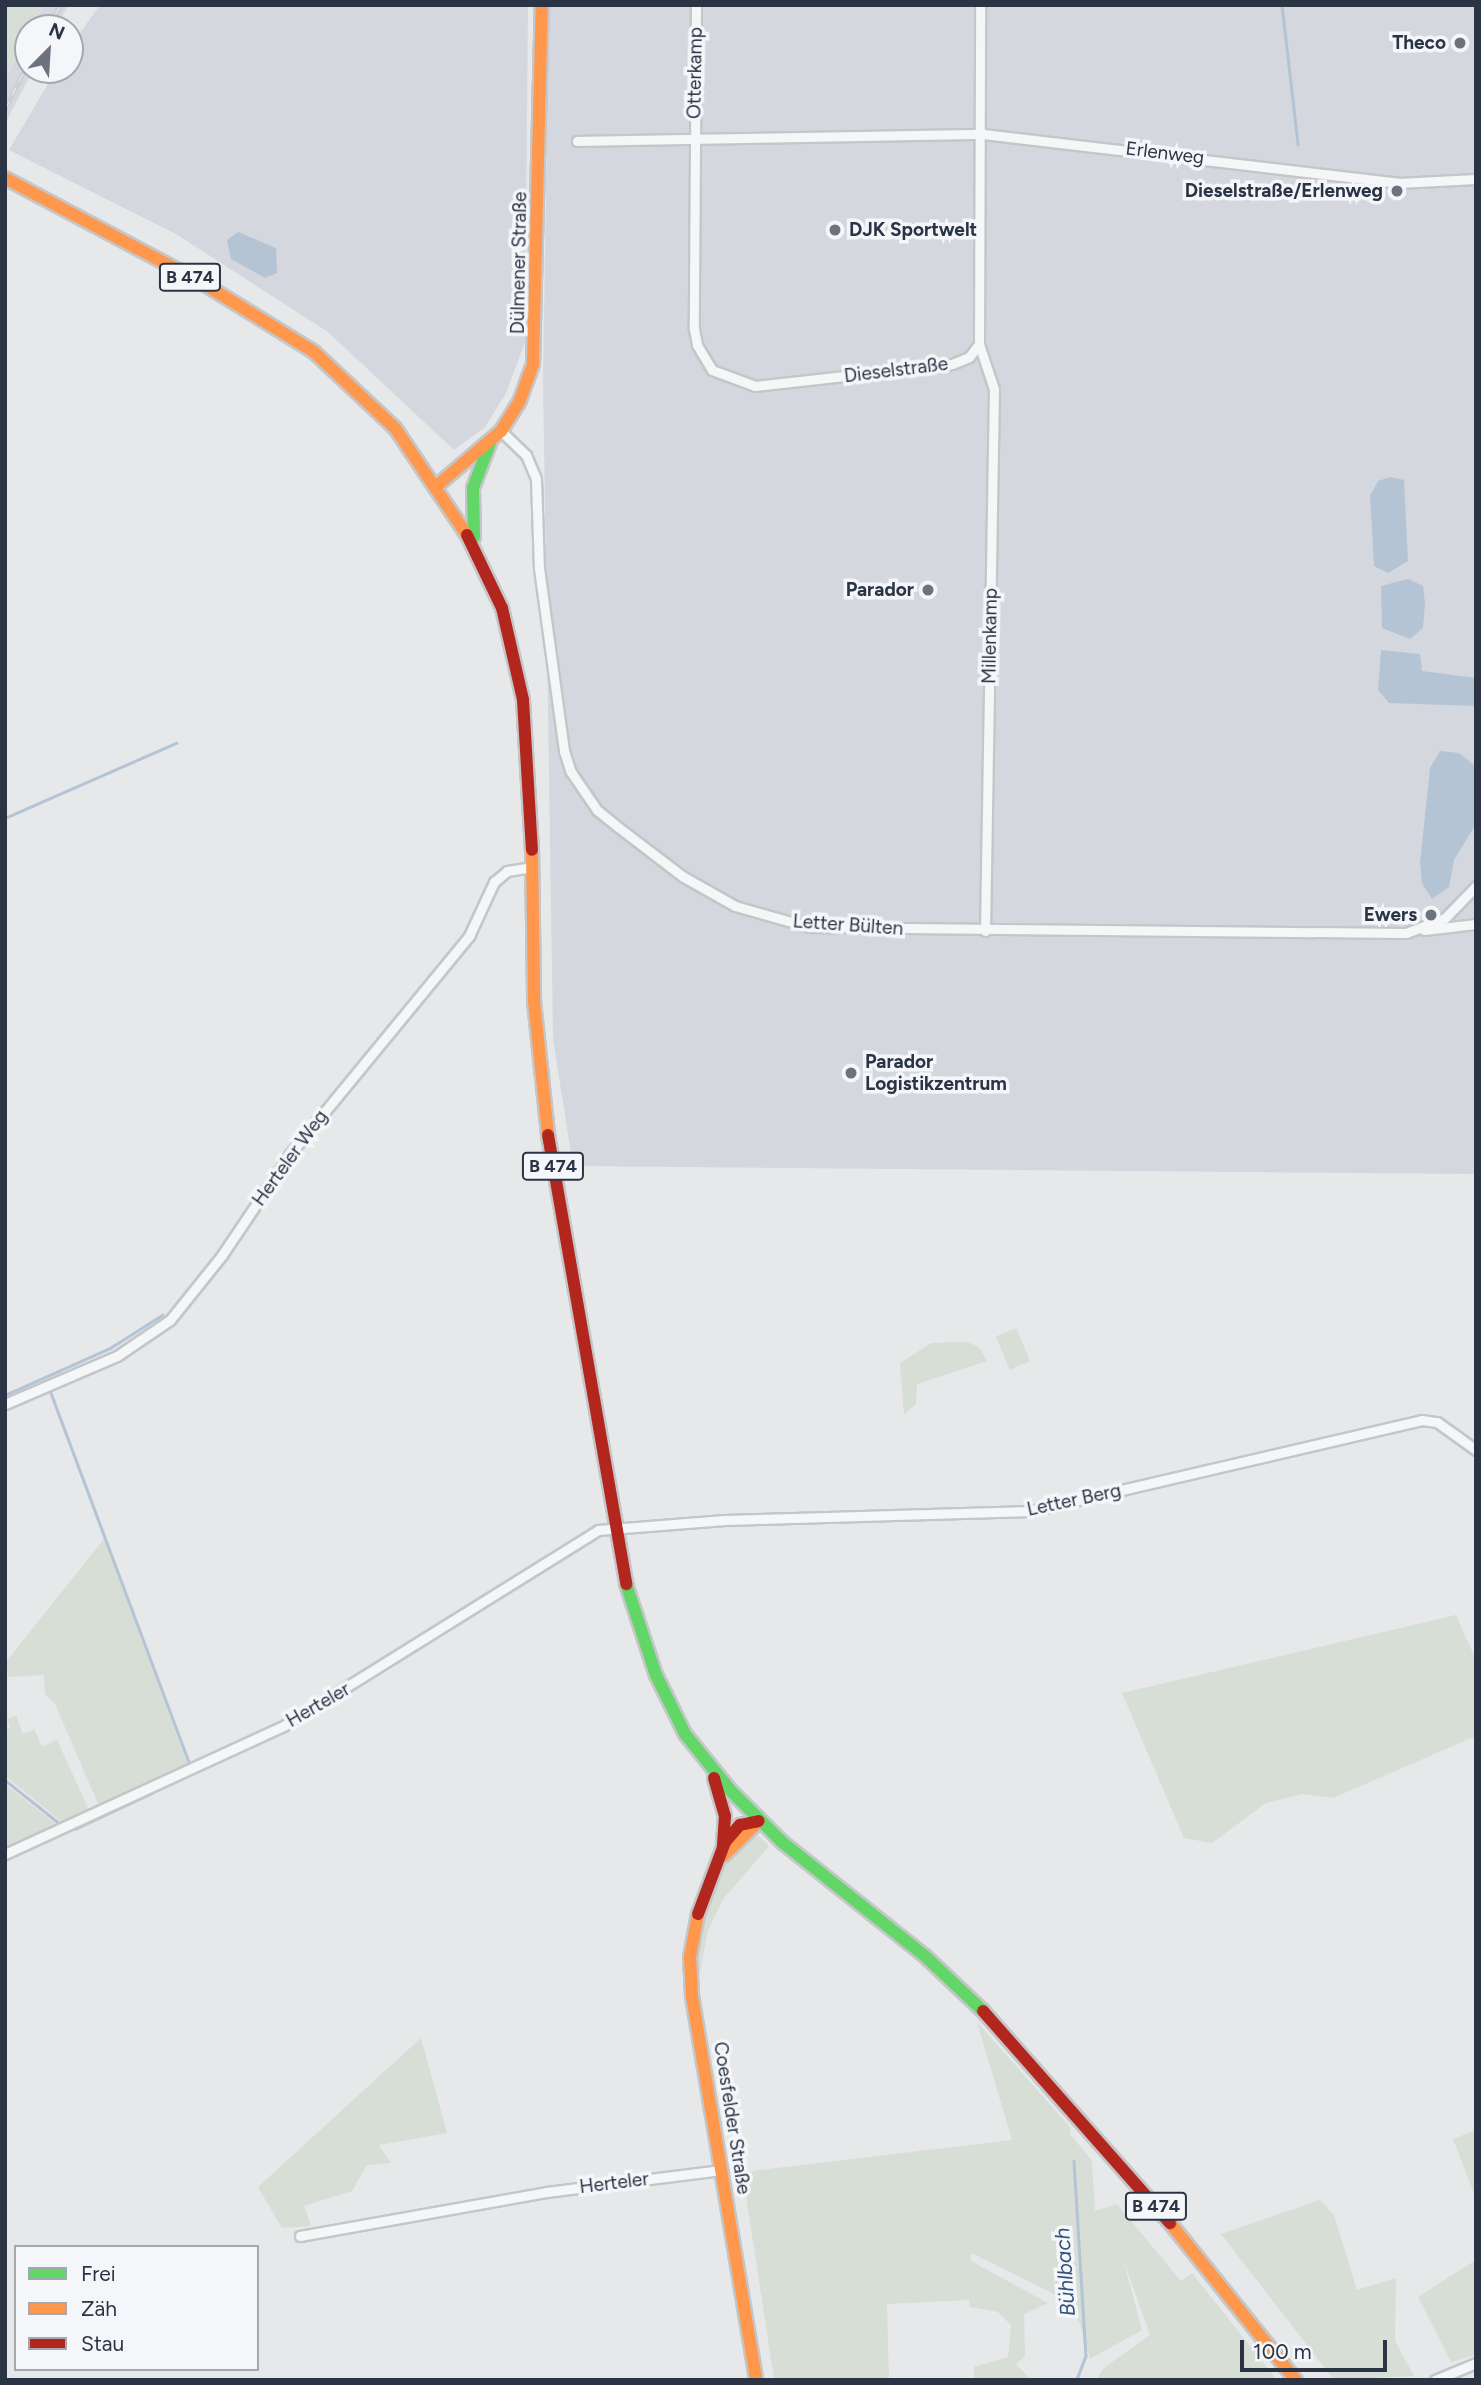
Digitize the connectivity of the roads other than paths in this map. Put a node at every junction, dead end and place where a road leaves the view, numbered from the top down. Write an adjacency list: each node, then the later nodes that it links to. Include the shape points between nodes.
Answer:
1 (542, 5): 10 (main road, Dülmener Straße, via 537,343 525,389)
2 (696, 5): 6 (street, Otterkamp)
3 (980, 5): 4 (street)
4 (983, 134): 6 (street); 7 (street, Erlenweg, via 1386,181); 9 (street)
5 (577, 141): 6 (street)
6 (694, 141): 9 (street, Dieselstraße, via 694,329 697,345 712,370 755,386 952,364 969,356)
7 (1476, 179)
8 (9, 181): 12 (main road, B 474, via 204,284 314,352 395,428)
9 (979, 344): 17 (street, Millenkamp, via 993,389)
10 (501, 432): 11 (main road, Dülmener Straße); 17 (street, Letter Bülten, via 533,465 539,568 564,751 577,783 597,810 691,881 771,918 809,927)
11 (490, 443): 12 (main road, Dülmener Straße); 13 (main road, via 472,488)
12 (439, 484): 13 (main road, B 474)
13 (475, 545): 14 (main road, B 474, via 502,608 520,679 528,740)
14 (533, 867): 19 (street, Herteler Weg, via 507,872 494,882 469,936 290,1154 222,1255 170,1320 117,1356); 21 (main road, B 474, via 534,1000 544,1109)
15 (1474, 892): 18 (street, Letter Bülten, via 1445,918)
16 (1476, 924): 18 (street)
17 (985, 931): 18 (street, Letter Bülten)
18 (1415, 931)
19 (5, 1404)
20 (1476, 1450): 21 (street, Letter Berg, via 1437,1422 1422,1420 1031,1511)
21 (613, 1527): 22 (main road, B 474, via 626,1588 649,1656 685,1734); 25 (street, Herteler, via 585,1536 285,1725)
22 (710, 1767): 23 (main road, B 474); 24 (main road, via 725,1816)
23 (760, 1821): 24 (main road, Coesfelder Straße, via 740,1825); 26 (main road, Coesfelder Straße); 31 (main road, B 474, via 925,1956 996,2023 1205,2262)
24 (723, 1847): 26 (main road, Coesfelder Straße)
25 (5, 1854)
26 (716, 1864): 27 (main road, Coesfelder Straße, via 698,1908 690,1970)
27 (721, 2170): 28 (street, Herteler, via 547,2192); 30 (main road, Coesfelder Straße)
28 (300, 2235)
29 (1476, 2363): 32 (street)
30 (756, 2380)
31 (1296, 2380)
32 (1435, 2380)

